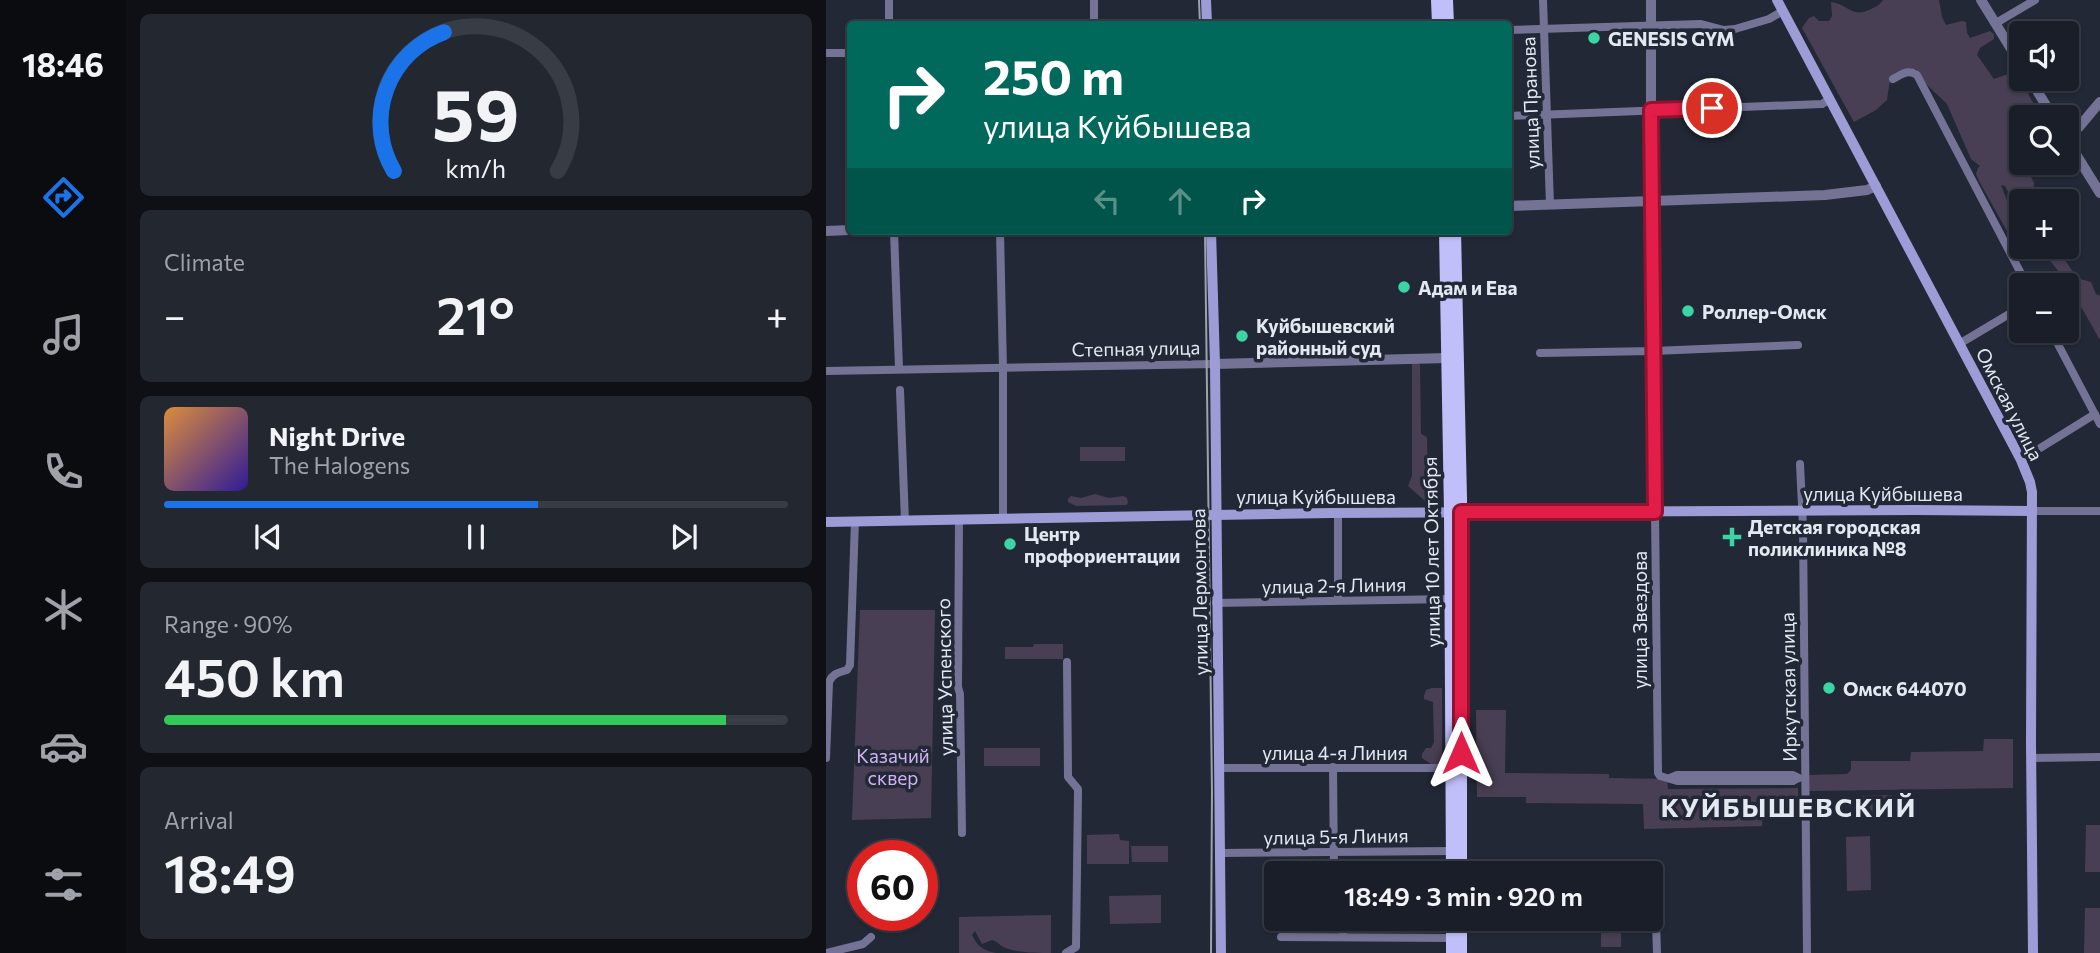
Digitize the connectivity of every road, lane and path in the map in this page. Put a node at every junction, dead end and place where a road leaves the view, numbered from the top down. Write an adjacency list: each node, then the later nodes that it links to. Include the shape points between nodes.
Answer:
1 (889, 0): 12 (street)
2 (1094, 0): 13 (street)
3 (1206, 0): 14 (main road)
4 (1437, 0): 15 (main road)
5 (1447, 0): 16 (main road)
6 (1543, 0): 19 (street, улица Пранова)
7 (1651, 0): 18 (street, улица Звездова)
8 (1777, 0): 11 (main road, Омская улица)
9 (1981, 0): 17 (street)
10 (2035, 0): 17 (street)
11 (1783, 11): 18 (street, via 1730,30); 25 (main road, Омская улица)
12 (889, 21)
13 (1094, 21)
14 (1207, 21)
15 (1438, 21)
16 (1448, 21)
17 (1996, 23): 21 (street)
18 (1651, 24): 19 (street); 27 (street, улица Звездова)
19 (1543, 29): 20 (street); 28 (street, улица Пранова)
20 (1512, 30)
21 (2009, 45)
22 (826, 53): 23 (street)
23 (847, 53)
24 (1893, 79): 44 (street, via 1911,71 1917,75)
25 (1830, 99): 27 (street, via 1822,104); 32 (main road, Омская улица)
26 (2100, 102): 30 (street)
27 (1651, 110): 28 (street); 34 (street, улица Звездова)
28 (1547, 115): 29 (street); 35 (street, улица Пранова)
29 (1512, 116)
30 (2079, 128)
31 (2079, 158): 33 (street)
32 (1876, 186): 34 (street, via 1825,195); 47 (main road, Омская улица)
33 (2100, 193)
34 (1651, 200): 35 (street); 49 (street, улица Звездова)
35 (1550, 205): 36 (street)
36 (1512, 206)
37 (847, 230): 38 (street)
38 (826, 231)
39 (894, 235): 53 (street)
40 (1000, 235): 54 (street)
41 (1211, 235): 52 (main road, улица Лермонтова)
42 (1445, 235): 51 (main road, улица 10 лет Октября)
43 (1455, 235): 63 (main road, улица 10 лет Октября)
44 (2021, 273)
45 (2009, 314): 47 (street)
46 (2057, 343): 57 (street)
47 (1959, 344): 59 (main road, Омская улица)
48 (1798, 345): 49 (street)
49 (1653, 351): 50 (street); 64 (street, улица Звездова)
50 (1540, 353)
51 (1448, 358): 52 (street, Степная улица); 63 (main road, улица 10 лет Октября)
52 (1215, 364): 54 (street, Степная улица); 67 (main road, улица Лермонтова)
53 (899, 369): 54 (street, Степная улица); 55 (street, Степная улица)
54 (1003, 369): 68 (street)
55 (826, 372)
56 (900, 390): 71 (street)
57 (2095, 414): 58 (street); 59 (street)
58 (2100, 424)
59 (2021, 460): 65 (main road, Омская улица, via 2030,482)
60 (1800, 464): 61 (street, Иркутская улица)
61 (1801, 511): 64 (main road, улица Куйбышева); 65 (main road, улица Куйбышева); 83 (street, Иркутская улица)
62 (2100, 511): 65 (street, улица Куйбышева)
63 (1456, 512): 64 (main road, улица Куйбышева); 66 (main road, улица Куйбышева); 74 (main road, улица 10 лет Октября); 90 (main road, улица 10 лет Октября)
64 (1655, 512): 83 (street, улица Звездова, via 1660,776 1677,781)
65 (2032, 512): 79 (main road, Омская улица)
66 (1338, 513): 67 (main road, улица Куйбышева); 73 (street)
67 (1216, 514): 68 (main road, улица Куйбышева); 75 (main road, улица Лермонтова)
68 (1003, 519): 69 (main road, улица Куйбышева)
69 (959, 520): 71 (main road, улица Куйбышева); 84 (street, улица Успенского)
70 (856, 521): 71 (main road, улица Куйбышева); 72 (main road, улица Куйбышева); 78 (street, via 850,665 828,682)
71 (905, 521)
72 (826, 522)
73 (1338, 599): 74 (street, улица 2-я Линия); 75 (street, улица 2-я Линия)
74 (1451, 599): 82 (main road, улица 10 лет Октября)
75 (1216, 603): 81 (main road, улица Лермонтова)
76 (1067, 662): 100 (street, via 1068,777 1078,793 1076,947)
77 (2100, 757): 79 (street)
78 (826, 758)
79 (2031, 758): 106 (main road, Омская улица)
80 (1333, 767): 81 (street, улица 4-я Линия); 82 (street, улица 4-я Линия); 86 (street)
81 (1219, 768): 87 (main road, улица Лермонтова)
82 (1451, 768): 85 (main road, улица 10 лет Октября)
83 (1801, 778): 105 (street, Иркутская улица)
84 (961, 833)
85 (1452, 851): 86 (street, улица 5-я Линия); 89 (main road, улица 10 лет Октября)
86 (1335, 852): 87 (street, улица 5-я Линия); 88 (street)
87 (1220, 853): 101 (main road, улица Лермонтова)
88 (1335, 861)
89 (1452, 861)
90 (1461, 861)
91 (1343, 931): 97 (street)
92 (1452, 931): 98 (main road)
93 (1461, 931): 103 (main road)
94 (1656, 931): 104 (street)
95 (871, 937): 99 (street, via 863,944)
96 (1281, 937): 97 (street)
97 (1343, 937): 98 (street)
98 (1452, 938): 102 (main road)
99 (826, 953)
100 (1066, 953)
101 (1221, 953)
102 (1452, 953)
103 (1461, 953)
104 (1657, 953)
105 (1807, 953)
106 (2034, 953)

